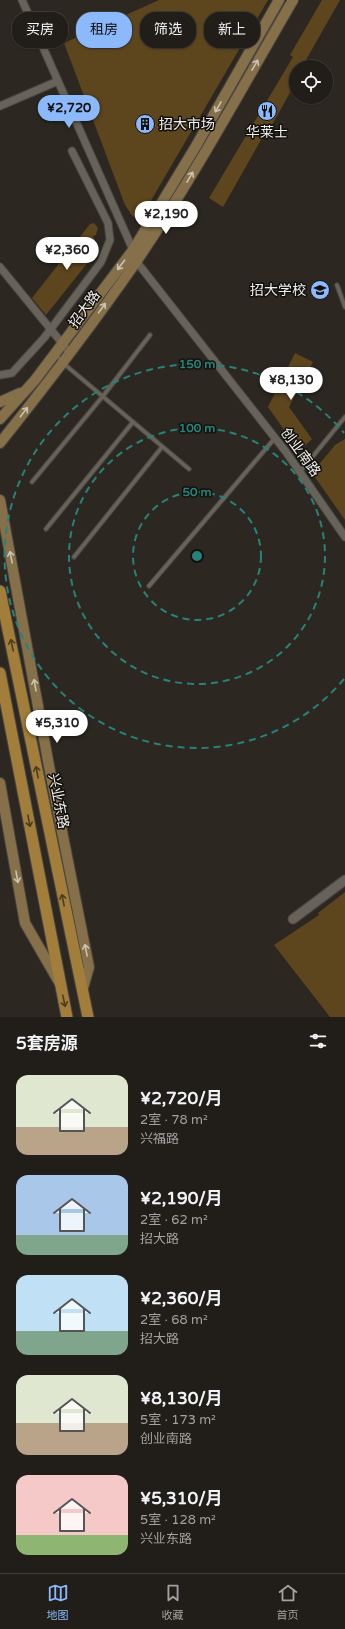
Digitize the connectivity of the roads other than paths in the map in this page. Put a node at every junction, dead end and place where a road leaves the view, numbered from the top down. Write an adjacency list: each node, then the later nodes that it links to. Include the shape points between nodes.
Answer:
1 (22, 0): 4 (street, 创业南路)
2 (279, 0): 7 (main road, 招大路, one-way to 7, via 196,146)
3 (293, 0): 8 (main road, 招大路, one-way to 3, via 182,190)
4 (58, 81): 5 (street); 7 (street, 创业南路)
5 (0, 106)
6 (72, 151): 12 (street, via 108,223 110,240 101,262)
7 (132, 250): 8 (street, 创业南路); 14 (main road, 招大路, one-way to 14)
8 (136, 261): 16 (main road, 招大路, one-way to 8); 25 (street, 创业南路)
9 (0, 267): 12 (street)
10 (337, 285): 11 (lane)
11 (345, 307)
12 (50, 330): 14 (street); 18 (street, via 12,373)
13 (150, 335): 20 (lane)
14 (62, 344): 15 (main road, 招大路); 16 (street)
15 (55, 353): 17 (lane); 19 (main road, 招大路)
16 (70, 353): 17 (main road, 招大路)
17 (63, 363): 20 (lane); 26 (main road, 招大路, one-way to 17)
18 (0, 375)
19 (35, 380): 21 (main road, via 18,395); 23 (main road)
20 (103, 396): 24 (lane); 30 (lane)
21 (0, 402)
22 (345, 417): 29 (lane)
23 (0, 419)
24 (133, 422): 27 (lane); 32 (lane)
25 (275, 438): 29 (street, 创业南路); 35 (lane)
26 (0, 443)
27 (162, 447): 28 (lane); 34 (lane)
28 (189, 469)
29 (300, 472): 33 (street, 创业南路)
30 (32, 482)
31 (0, 500): 41 (main road, one-way to 31, via 89,966)
32 (46, 529)
33 (345, 537)
34 (74, 557)
35 (149, 586)
36 (0, 591): 41 (main road, 兴业东路, one-way to 36)
37 (0, 672): 42 (main road, one-way to 42)
38 (0, 783): 42 (main road, one-way to 42, via 26,923)
39 (345, 880): 40 (street)
40 (293, 919)
41 (81, 984): 44 (main road, 兴业东路)
42 (60, 985): 43 (main road, one-way to 43)
43 (67, 1017)
44 (88, 1017)

